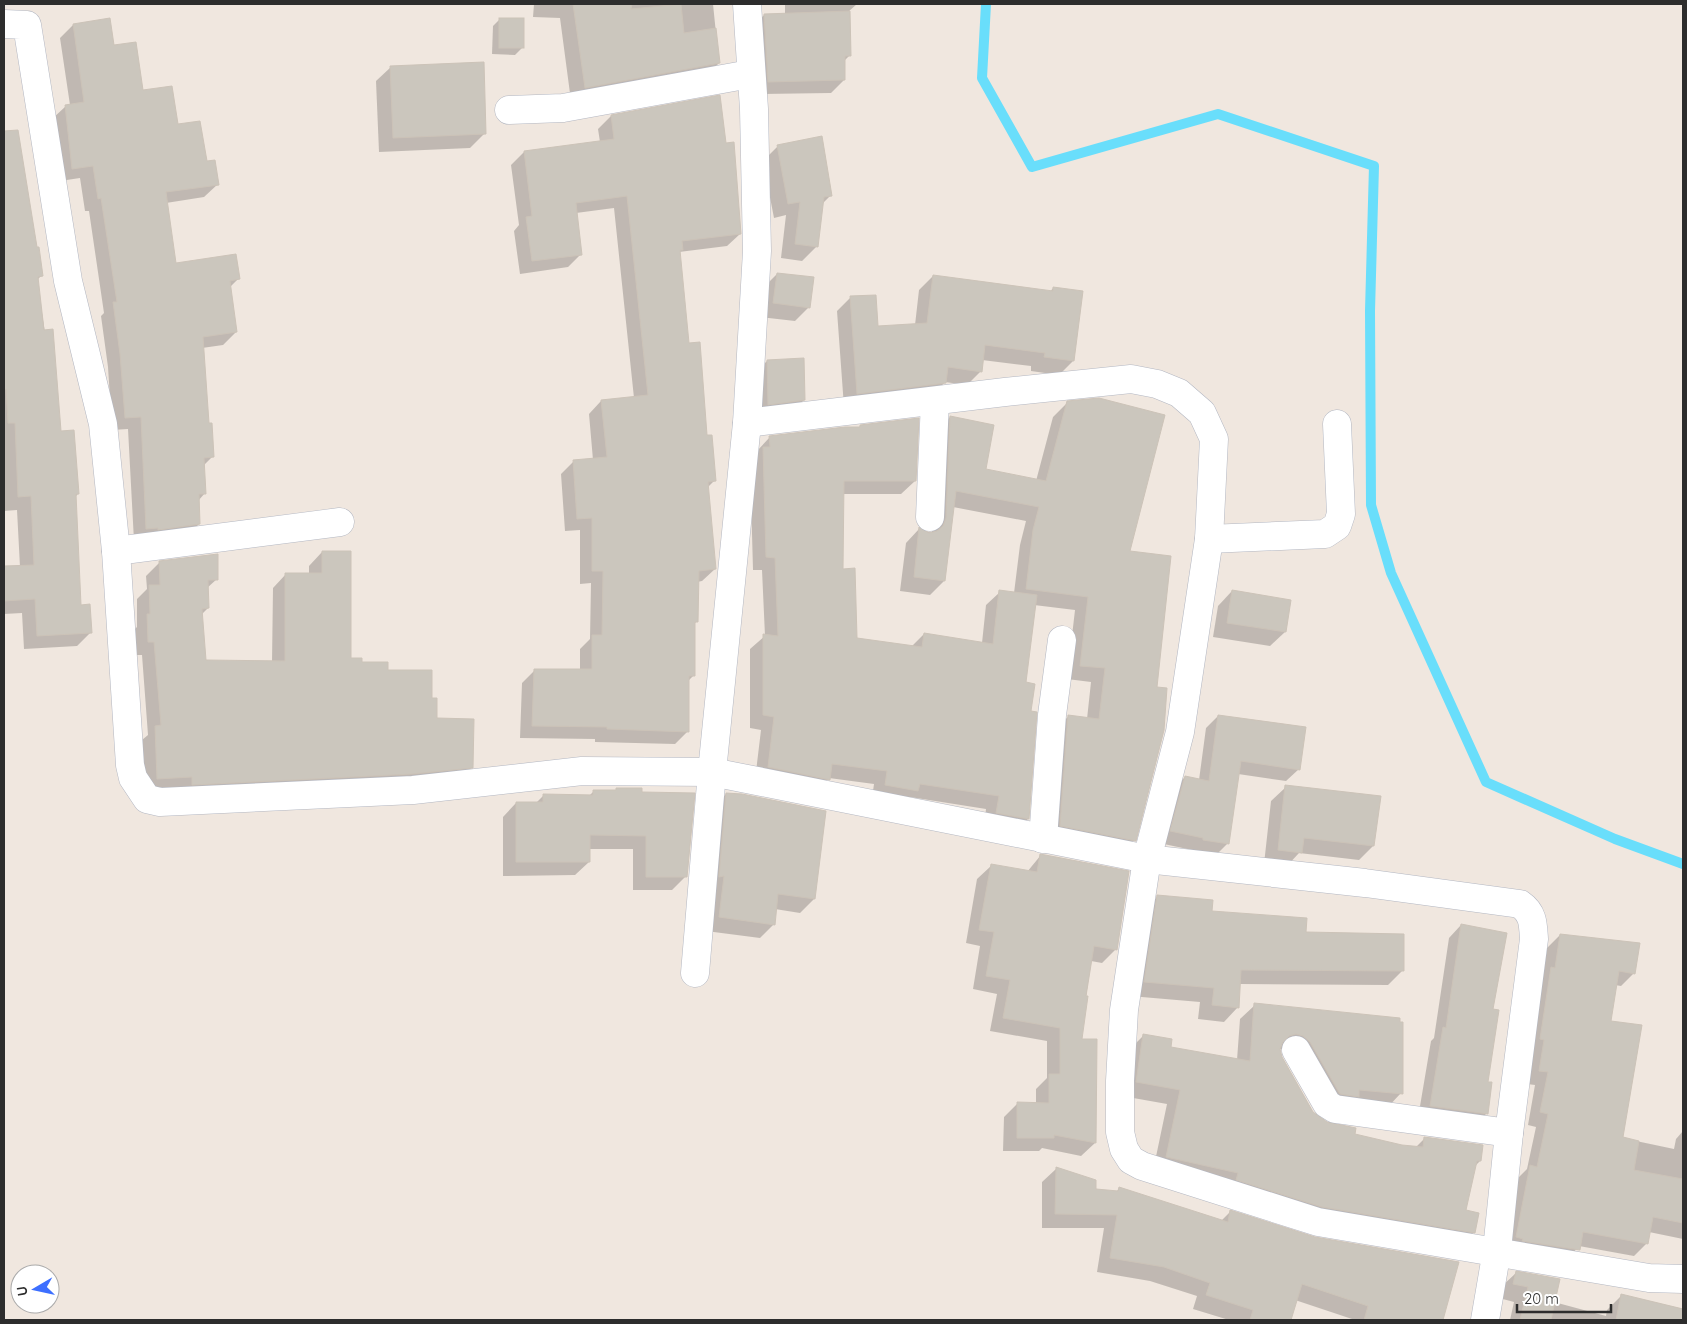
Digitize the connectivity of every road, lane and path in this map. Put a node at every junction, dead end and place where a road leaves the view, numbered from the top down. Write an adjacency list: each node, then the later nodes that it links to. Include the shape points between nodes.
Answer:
1 (747, 4): 3 (street)
2 (19, 18): 11 (street, via 68,281 103,424)
3 (750, 74): 4 (street, via 563,108); 6 (street, via 754,109 757,251)
4 (509, 110)
5 (934, 401): 6 (street); 8 (street); 10 (street, via 1131,380 1157,384 1179,393 1202,413 1214,439)
6 (747, 424): 13 (street)
7 (1337, 424): 10 (street, via 1341,514 1337,526 1325,534)
8 (930, 517)
9 (340, 522): 11 (street)
10 (1208, 539): 15 (street, via 1180,732)
11 (116, 551): 13 (street, via 130,765 133,778 147,799 160,802 412,790 582,771)
12 (1062, 640): 14 (street, via 1052,714)
13 (712, 772): 14 (street); 16 (street)
14 (1043, 839): 15 (street)
15 (1147, 860): 18 (street, via 1365,883 1520,904 1528,910 1533,918 1534,939); 19 (street, via 1124,1010 1120,1081 1120,1132 1131,1160 1318,1222)
16 (695, 973)
17 (1296, 1050): 18 (street, via 1327,1104 1336,1109)
18 (1509, 1133): 19 (street)
19 (1497, 1250): 20 (street, via 1649,1278); 21 (street)
20 (1683, 1279)
21 (1485, 1320)

